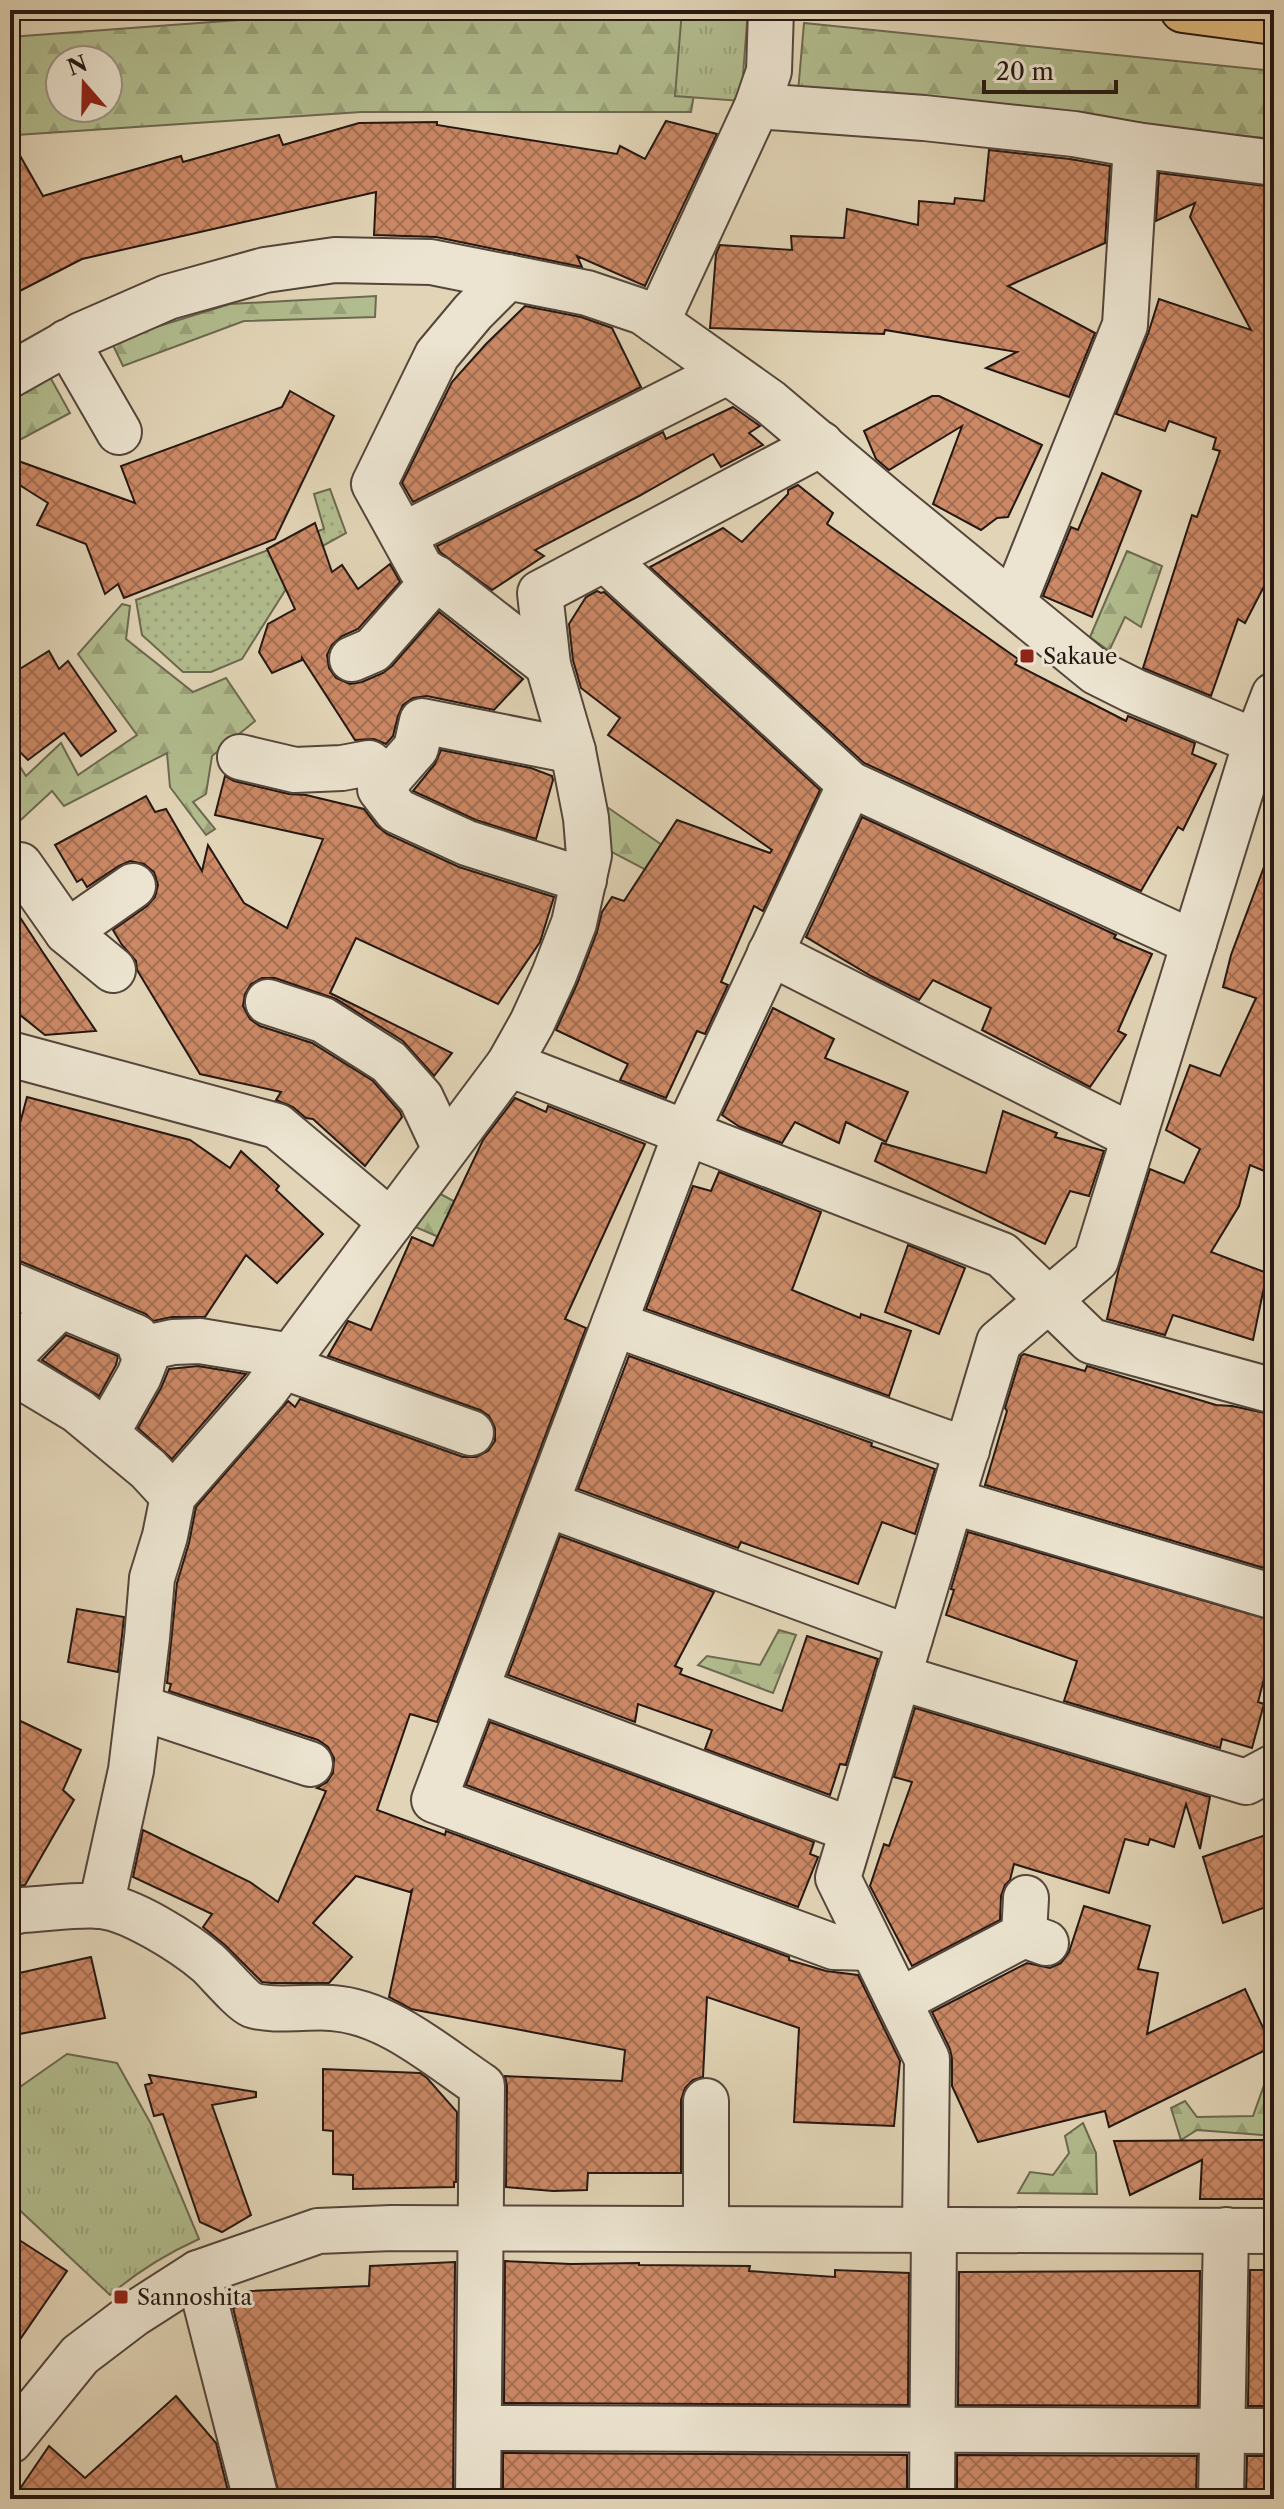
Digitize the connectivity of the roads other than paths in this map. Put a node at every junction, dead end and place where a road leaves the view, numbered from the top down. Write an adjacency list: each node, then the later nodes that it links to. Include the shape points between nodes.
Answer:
1 (771, 10): 4 (street, via 769,71)
2 (1183, 10): 3 (highway)
3 (1274, 22)
4 (757, 106): 5 (street, via 924,118); 8 (street)
5 (1136, 145): 6 (street); 17 (street, via 1125,325)
6 (1274, 163)
7 (508, 277): 8 (street, via 587,293); 9 (street, via 431,262 335,260 265,270 168,297); 14 (street, via 437,355 374,484)
8 (657, 322): 10 (street)
9 (67, 342): 11 (street); 12 (street)
10 (727, 372): 13 (street); 14 (street)
11 (10, 375)
12 (119, 432)
13 (821, 444): 15 (street); 17 (street)
14 (403, 535): 16 (street, via 421,569)
15 (605, 559): 19 (street, via 540,593); 25 (street)
16 (436, 578): 18 (street, via 373,650); 19 (street)
17 (1013, 604): 21 (street, via 1096,672)
18 (352, 659)
19 (548, 665): 22 (street)
20 (1274, 695): 21 (street)
21 (1265, 745): 30 (street)
22 (573, 751): 24 (street, via 422,721 416,748); 27 (street, via 587,830)
23 (240, 757): 24 (street, via 295,770 369,763)
24 (384, 784): 27 (street, via 397,811 467,843)
25 (850, 784): 30 (street); 31 (street)
26 (10, 870): 29 (street, via 20,865)
27 (584, 880): 35 (street, via 554,975)
28 (133, 886): 29 (street)
29 (67, 932): 32 (street)
30 (1194, 943): 37 (street)
31 (770, 953): 36 (street); 37 (street)
32 (113, 970)
33 (268, 1002): 38 (street, via 323,1020 389,1062 421,1098)
34 (10, 1054): 39 (street, via 277,1126)
35 (509, 1064): 36 (street); 38 (street)
36 (686, 1133): 41 (street, via 1002,1255); 43 (street)
37 (1134, 1137): 41 (street, via 1096,1260)
38 (445, 1149): 39 (street)
39 (391, 1222): 46 (street)
40 (10, 1284): 42 (street)
41 (1048, 1299): 48 (street, via 1091,1341); 51 (street, via 999,1342)
42 (60, 1306): 44 (street, via 136,1337); 45 (street)
43 (614, 1324): 51 (street); 54 (street)
44 (141, 1349): 46 (street, via 200,1341); 50 (street, via 146,1358 139,1376)
45 (10, 1356)
46 (287, 1361): 49 (street); 52 (street)
47 (10, 1370): 50 (street)
48 (1274, 1391)
49 (471, 1433)
50 (106, 1434): 52 (street)
51 (967, 1450): 53 (street)
52 (173, 1496): 58 (street, via 152,1578)
53 (951, 1501): 55 (street); 56 (street)
54 (546, 1504): 56 (street); 57 (street)
55 (1274, 1597)
56 (904, 1657): 60 (street, via 1246,1782); 61 (street)
57 (476, 1690): 61 (street); 65 (street, via 434,1800 834,1947)
58 (139, 1707): 59 (street); 62 (street)
59 (310, 1764)
60 (1274, 1767)
61 (852, 1830): 65 (street, via 838,1878)
62 (101, 1906): 63 (street); 68 (street, via 169,1936 206,1961 251,2005 363,2014 402,2032 482,2086)
63 (10, 1913)
64 (1032, 1925): 66 (street)
65 (872, 1948): 66 (street)
66 (899, 2001): 70 (street, via 927,2059)
67 (706, 2101): 69 (street)
68 (481, 2228): 69 (street); 73 (street, via 318,2231); 74 (street)
69 (706, 2228): 70 (street)
70 (930, 2229): 71 (street); 75 (street)
71 (1226, 2230): 72 (street); 76 (street)
72 (1274, 2231)
73 (198, 2273): 78 (street, via 80,2355); 79 (street)
74 (480, 2428): 75 (street); 80 (street)
75 (934, 2429): 76 (street); 81 (street)
76 (1223, 2430): 77 (street); 82 (street)
77 (1274, 2431)
78 (12, 2434)
79 (256, 2499)
80 (478, 2499)
81 (932, 2499)
82 (1221, 2499)

